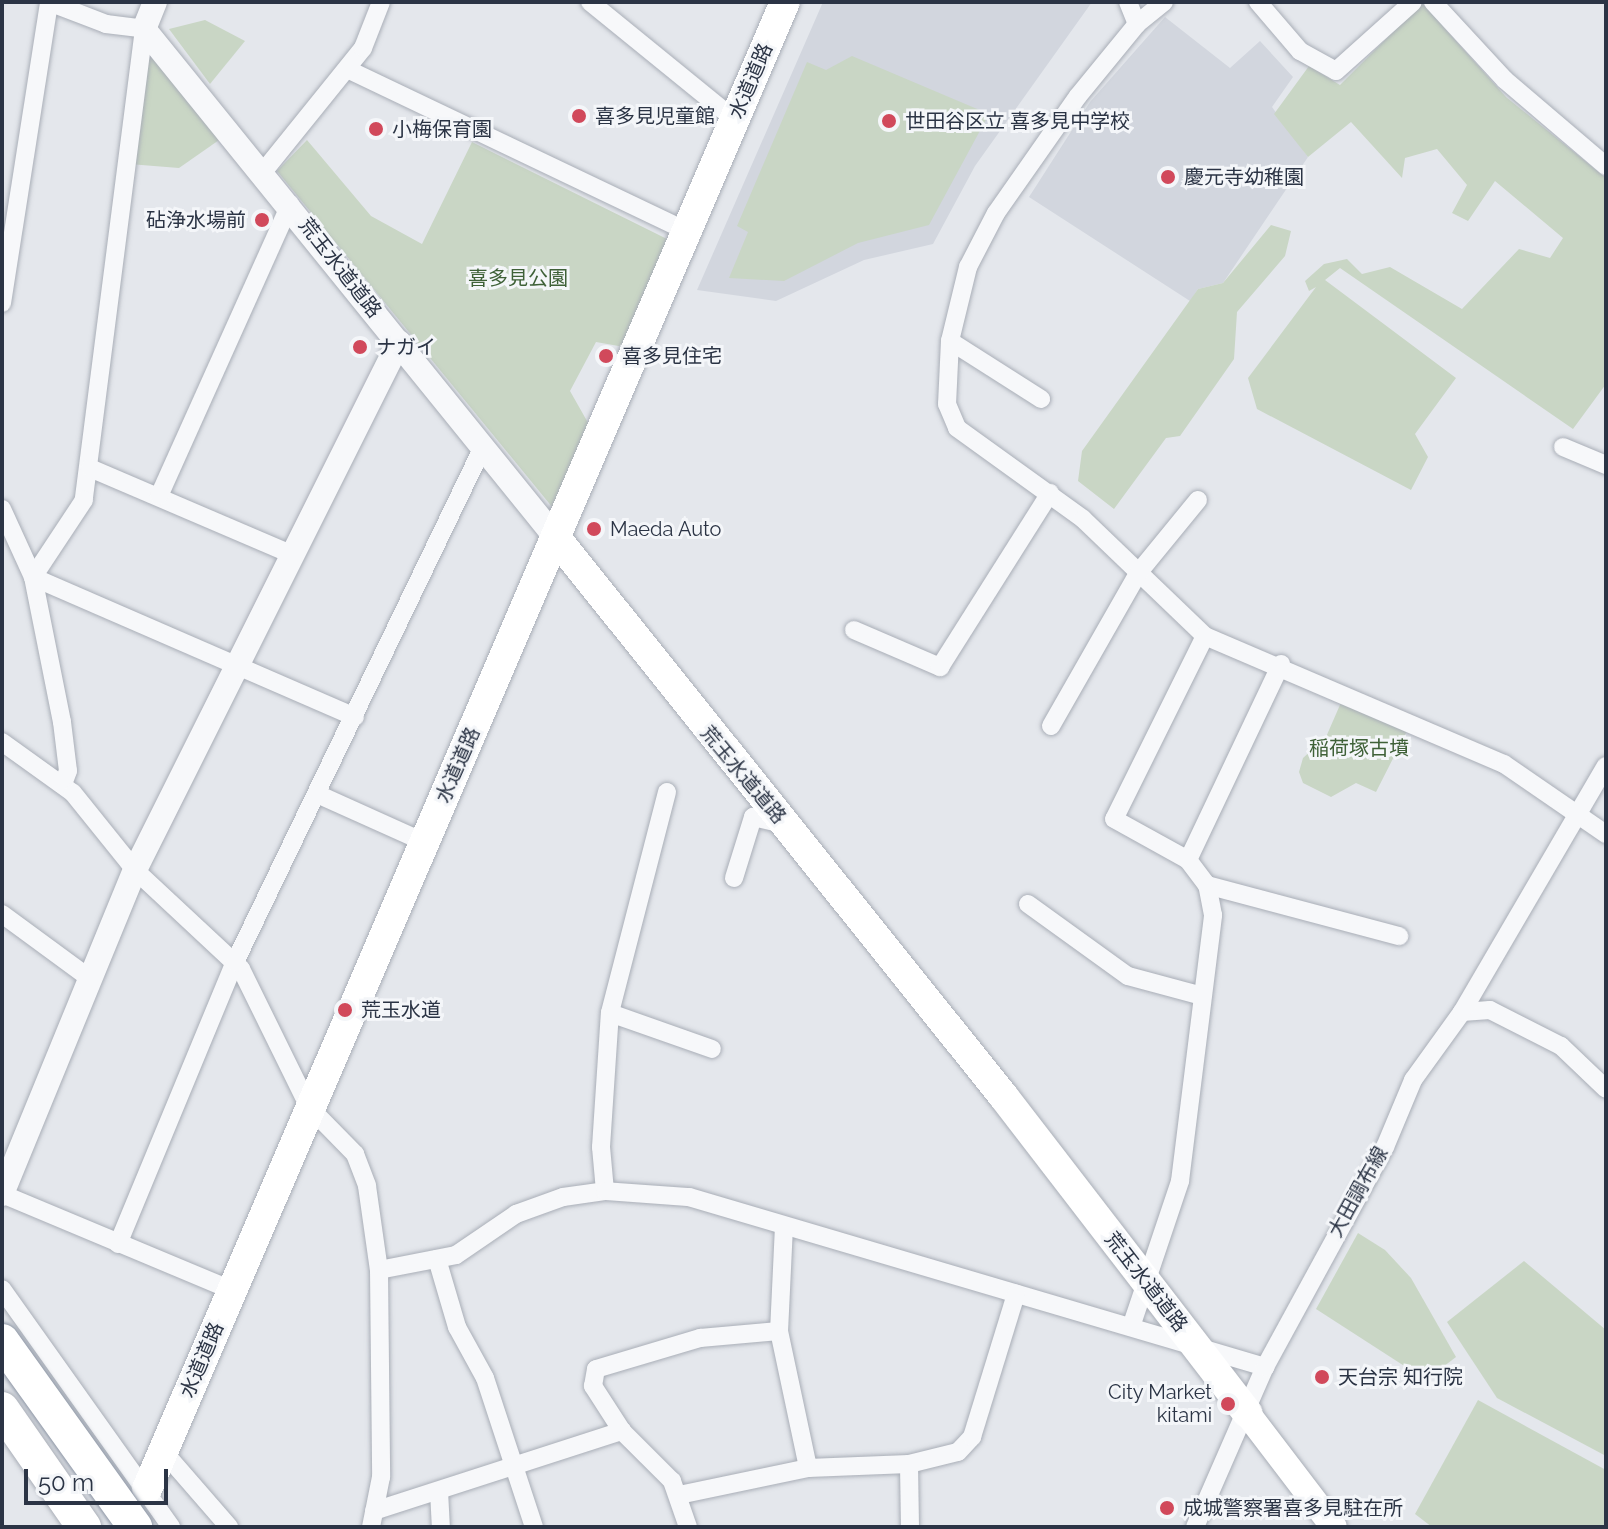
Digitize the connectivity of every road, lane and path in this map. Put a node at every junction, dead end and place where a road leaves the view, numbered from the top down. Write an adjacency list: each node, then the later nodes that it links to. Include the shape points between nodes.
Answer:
1 (49, 2): 12 (street, via 106,24); 19 (street)
2 (155, 2): 12 (street)
3 (381, 2): 13 (street)
4 (590, 2): 14 (street)
5 (785, 2): 14 (main road, 水道道路)
6 (1128, 2): 11 (street)
7 (1164, 2): 11 (street)
8 (1258, 2): 9 (street, via 1300,51 1336,71)
9 (1413, 2)
10 (1439, 4): 15 (street, via 1505,80)
11 (1137, 24): 20 (street, via 996,213 968,267)
12 (144, 29): 16 (street, 荒玉水道道路); 26 (street)
13 (347, 69): 16 (street); 18 (street)
14 (735, 120): 18 (main road, 水道道路)
15 (1606, 166)
16 (263, 172): 17 (street, 荒玉水道道路)
17 (290, 204): 21 (street, 荒玉水道道路); 28 (street)
18 (687, 231): 31 (main road, 水道道路)
19 (2, 303)
20 (950, 341): 22 (street); 27 (street, via 947,404 957,428)
21 (399, 342): 23 (street, 荒玉水道道路); 32 (street)
22 (1041, 399)
23 (483, 447): 31 (street, 荒玉水道道路); 39 (street)
24 (1563, 447): 25 (street)
25 (1606, 465)
26 (90, 468): 28 (street); 34 (street, via 84,500)
27 (1050, 493): 33 (street); 35 (street, via 940,667)
28 (159, 496): 32 (street)
29 (1198, 500): 33 (street)
30 (2, 509): 34 (street)
31 (556, 538): 47 (main road, 荒玉水道道路); 49 (main road, 水道道路)
32 (291, 554): 37 (street)
33 (1139, 572): 36 (street); 40 (street)
34 (33, 577): 37 (street); 43 (street, via 62,722 68,771)
35 (854, 630)
36 (1205, 636): 38 (street); 50 (street, via 1114,819)
37 (240, 664): 39 (street); 51 (street)
38 (1281, 664): 46 (street, via 1504,764); 50 (street)
39 (355, 717): 45 (street)
40 (1051, 726)
41 (2, 742): 43 (street)
42 (1606, 766): 46 (street, 大田調布線)
43 (63, 784): 51 (street)
44 (667, 792): 61 (street)
45 (317, 794): 49 (street); 57 (street)
46 (1575, 812): 48 (street); 60 (street, 大田調布線)
47 (784, 824): 52 (street, via 753,817); 72 (main road, 荒玉水道道路)
48 (1606, 834)
49 (424, 842): 65 (main road, 水道道路)
50 (1188, 860): 53 (street)
51 (135, 870): 57 (street); 58 (street)
52 (734, 878)
53 (1207, 885): 56 (street); 59 (street, via 1213,915)
54 (1028, 904): 59 (street, via 1128,976)
55 (2, 914): 58 (street)
56 (1399, 936)
57 (235, 962): 65 (street); 69 (street)
58 (92, 980): 67 (street)
59 (1202, 996): 72 (street, via 1180,1181)
60 (1462, 1012): 63 (street, via 1490,1010); 80 (street, 大田調布線, via 1413,1080 1385,1147)
61 (610, 1013): 62 (street); 66 (street, via 601,1147)
62 (712, 1049)
63 (1600, 1068): 64 (street)
64 (1606, 1089)
65 (309, 1107): 71 (street, via 355,1154 367,1186); 74 (main road, 水道道路)
66 (605, 1191): 68 (street, via 689,1197); 70 (street, via 516,1214 456,1255)
67 (2, 1194): 69 (street)
68 (784, 1226): 75 (street); 77 (street)
69 (118, 1244): 74 (street)
70 (437, 1259): 71 (street); 86 (street)
71 (379, 1270): 91 (street, via 381,1477)
72 (1147, 1285): 76 (street); 79 (main road, 荒玉水道道路)
73 (2, 1289): 88 (street)
74 (232, 1290): 84 (main road, 水道道路)
75 (1016, 1294): 76 (street); 85 (street, via 972,1437 958,1452)
76 (1132, 1324): 79 (street)
77 (779, 1331): 83 (street, via 700,1338 596,1369 593,1386); 87 (street)
78 (2, 1341): 93 (highway, bridge)
79 (1192, 1342): 80 (street); 82 (main road, 荒玉水道道路)
80 (1265, 1367): 82 (street, 大田調布線)
81 (2, 1409): 92 (highway)
82 (1247, 1413): 100 (street, 大田調布線); 101 (main road, 荒玉水道道路)
83 (622, 1431): 86 (street); 90 (street)
84 (163, 1451): 88 (main road, 水道道路); 95 (street)
85 (909, 1464): 87 (street); 99 (street)
86 (512, 1466): 89 (street); 97 (street)
87 (808, 1468): 90 (street)
88 (147, 1489): 93 (street, 水道道路); 94 (street)
89 (439, 1491): 91 (street); 96 (street)
90 (679, 1495): 98 (street)
91 (373, 1519)
92 (84, 1527)
93 (133, 1527)
94 (171, 1527)
95 (229, 1527)
96 (441, 1527)
97 (534, 1527)
98 (688, 1527)
99 (910, 1527)
100 (1195, 1527)
101 (1334, 1527)

